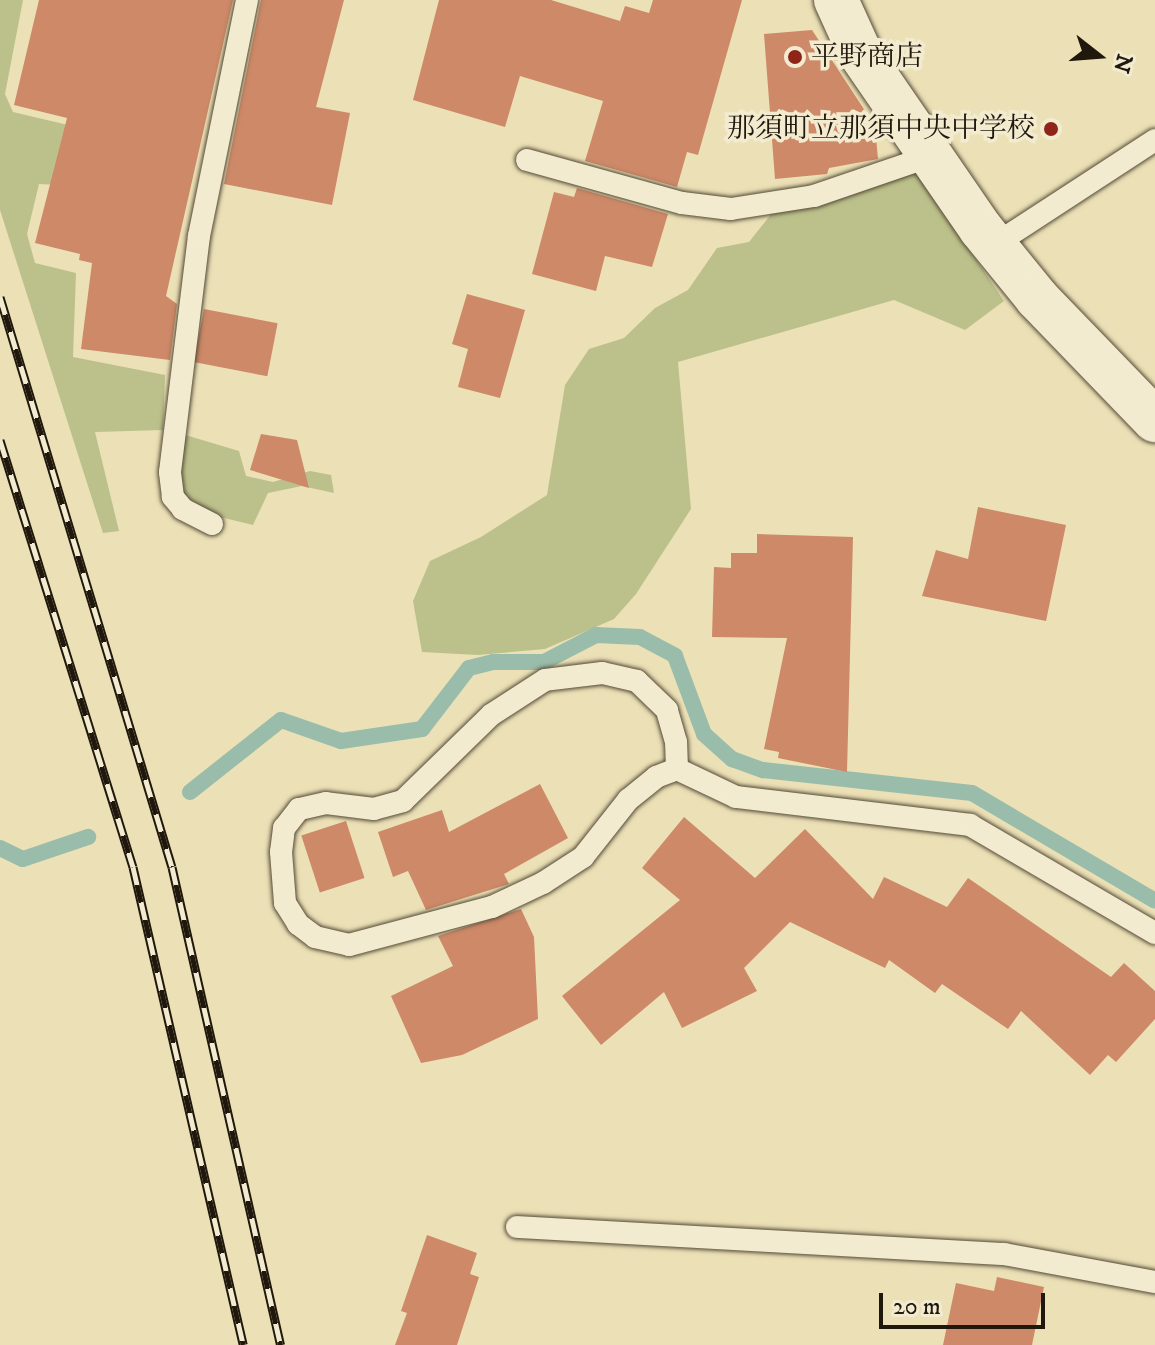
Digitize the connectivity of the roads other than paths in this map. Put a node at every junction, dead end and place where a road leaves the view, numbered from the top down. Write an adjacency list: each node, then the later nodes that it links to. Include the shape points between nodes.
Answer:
1 (247, 0): 8 (lane, via 199,236 170,472 173,497 183,509)
2 (836, 0): 4 (street, via 860,53)
3 (1155, 140): 6 (lane)
4 (931, 156): 5 (lane, via 814,196 731,209 682,203); 6 (street)
5 (527, 160)
6 (994, 245): 7 (street, via 1037,298)
7 (1155, 420)
8 (212, 524)
9 (677, 769): 9 (lane, via 656,777 628,800 583,857 492,907 349,945 315,937 298,924 285,903 284,828 299,809 326,803 374,809 403,801 491,715 545,680 602,673 637,681 667,710); 10 (lane, via 736,797 970,825)
10 (1155, 933)
11 (517, 1227): 12 (lane, via 1004,1254)
12 (1155, 1282)

